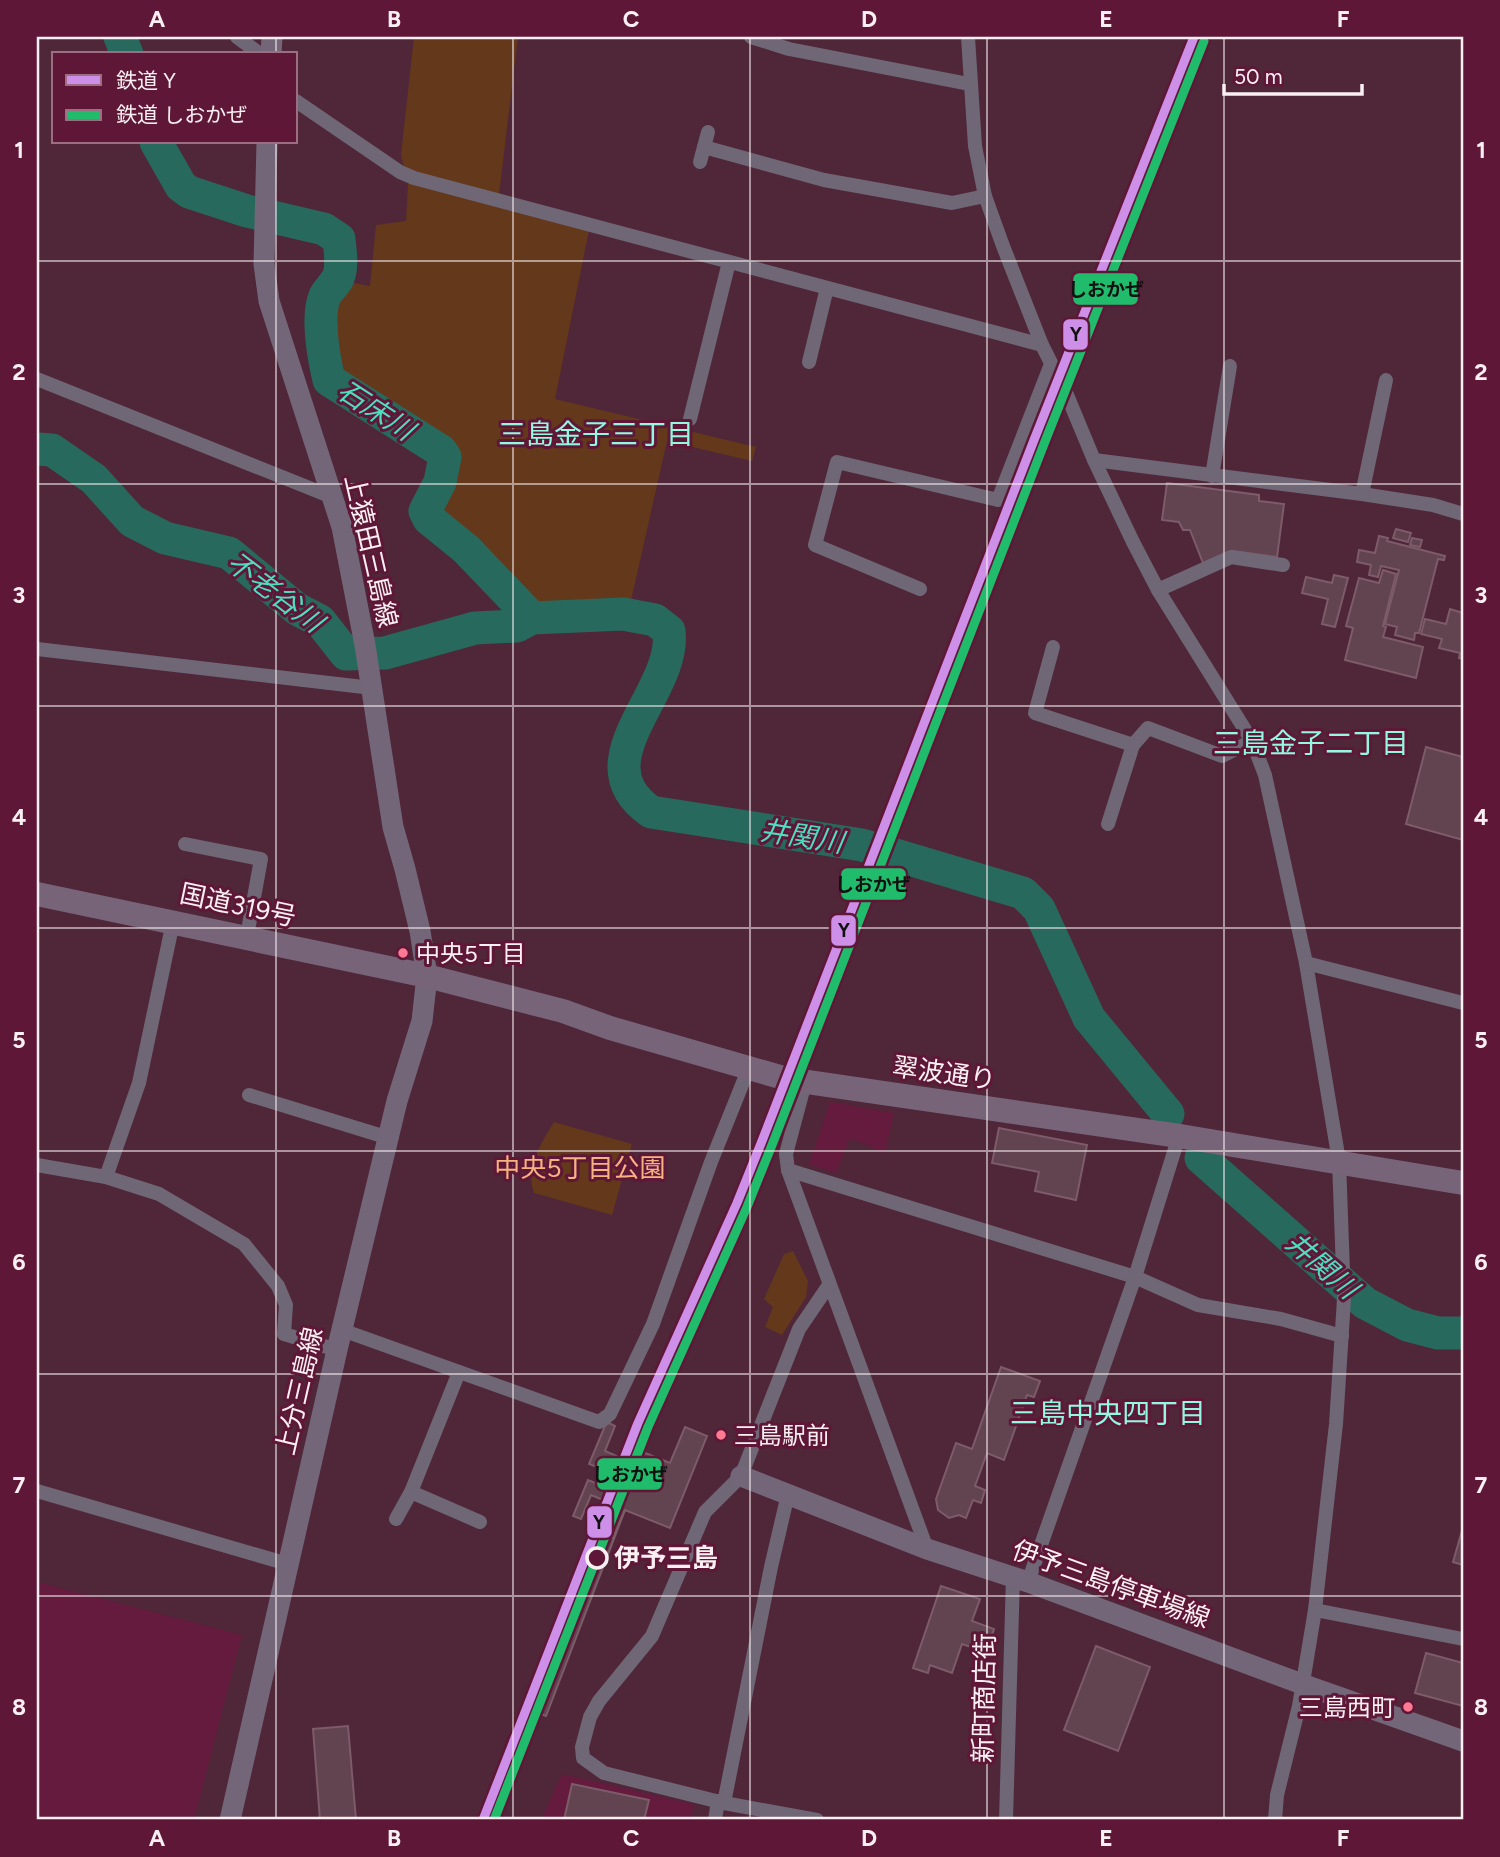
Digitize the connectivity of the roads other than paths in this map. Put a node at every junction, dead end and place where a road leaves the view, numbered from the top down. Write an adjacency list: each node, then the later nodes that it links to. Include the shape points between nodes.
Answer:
1 (237, 37): 4 (street)
2 (751, 37): 5 (street)
3 (968, 37): 5 (street)
4 (257, 52)
5 (970, 84): 11 (street)
6 (298, 102): 12 (street, via 414,178)
7 (708, 132): 9 (street)
8 (267, 144): 24 (main road, 上猿田三島線, via 264,264 270,301)
9 (704, 147): 10 (street); 11 (street, via 824,180 952,203)
10 (700, 162)
11 (985, 196): 14 (street)
12 (729, 262): 13 (street); 20 (street)
13 (827, 288): 14 (street); 15 (street)
14 (1042, 345): 16 (street)
15 (809, 362)
16 (1051, 364): 21 (street); 27 (street, via 998,500 837,462 814,545)
17 (1230, 366): 22 (street)
18 (37, 379): 24 (street)
19 (1386, 380): 23 (street)
20 (690, 419)
21 (1094, 460): 22 (street); 28 (street)
22 (1212, 476): 23 (street)
23 (1362, 494): 25 (street)
24 (332, 497): 31 (main road, 上猿田三島線, via 342,527)
25 (1463, 514)
26 (1283, 565): 28 (street, via 1231,557)
27 (920, 589)
28 (1158, 590): 32 (street)
29 (1054, 646): 33 (street, via 1035,713)
30 (37, 649): 31 (street)
31 (372, 688): 40 (main road, 上猿田三島線, via 393,827)
32 (1252, 741): 33 (street, via 1222,757 1148,728); 39 (street, via 1265,775)
33 (1133, 745): 34 (street)
34 (1108, 824)
35 (185, 844): 38 (street, via 261,859)
36 (37, 894): 37 (highway, 国道319号)
37 (173, 922): 38 (highway, 国道319号); 50 (street, via 139,1083)
38 (247, 936): 40 (highway, 国道319号)
39 (1306, 962): 41 (street); 47 (street)
40 (427, 976): 42 (highway, 翠波通り, via 563,1011); 46 (main road, 上分三島線, via 422,1021)
41 (1463, 1003)
42 (748, 1070): 43 (highway, 翠波通り); 56 (street, via 653,1324 610,1414 599,1422)
43 (805, 1083): 45 (highway, 翠波通り); 49 (street, via 786,1154)
44 (249, 1096): 46 (street)
45 (1179, 1136): 47 (highway, 翠波通り); 52 (street, 新町商店街)
46 (388, 1138): 55 (main road, 上分三島線)
47 (1339, 1161): 51 (highway, 翠波通り); 54 (street)
48 (37, 1165): 50 (street)
49 (788, 1170): 52 (street); 53 (street)
50 (106, 1177): 55 (street, via 159,1194 244,1244 278,1286 286,1305 284,1334)
51 (1463, 1183)
52 (1135, 1276): 54 (street, via 1198,1305); 65 (street, 新町商店街)
53 (829, 1285): 57 (street, via 799,1329); 63 (street)
54 (1342, 1335): 66 (street)
55 (340, 1340): 56 (street); 64 (main road, 上分三島線)
56 (459, 1371): 59 (street)
57 (741, 1476): 60 (main road, 伊予三島停車場線); 70 (street, via 705,1512 652,1636 599,1701 582,1747 583,1758 604,1773)
58 (37, 1490): 64 (street)
59 (411, 1492): 61 (street); 62 (street)
60 (788, 1494): 63 (main road, 伊予三島停車場線); 70 (street)
61 (396, 1519)
62 (480, 1522)
63 (927, 1549): 65 (main road, 伊予三島停車場線)
64 (288, 1564): 71 (main road, 上分三島線)
65 (1020, 1579): 68 (main road, 伊予三島停車場線); 74 (street, 新町商店街)
66 (1315, 1610): 67 (street); 68 (street)
67 (1463, 1639)
68 (1301, 1684): 69 (main road, 伊予三島停車場線); 75 (street)
69 (1463, 1741)
70 (721, 1802): 72 (street); 73 (street)
71 (230, 1820)
72 (715, 1820)
73 (811, 1820)
74 (1006, 1820)
75 (1275, 1820)

